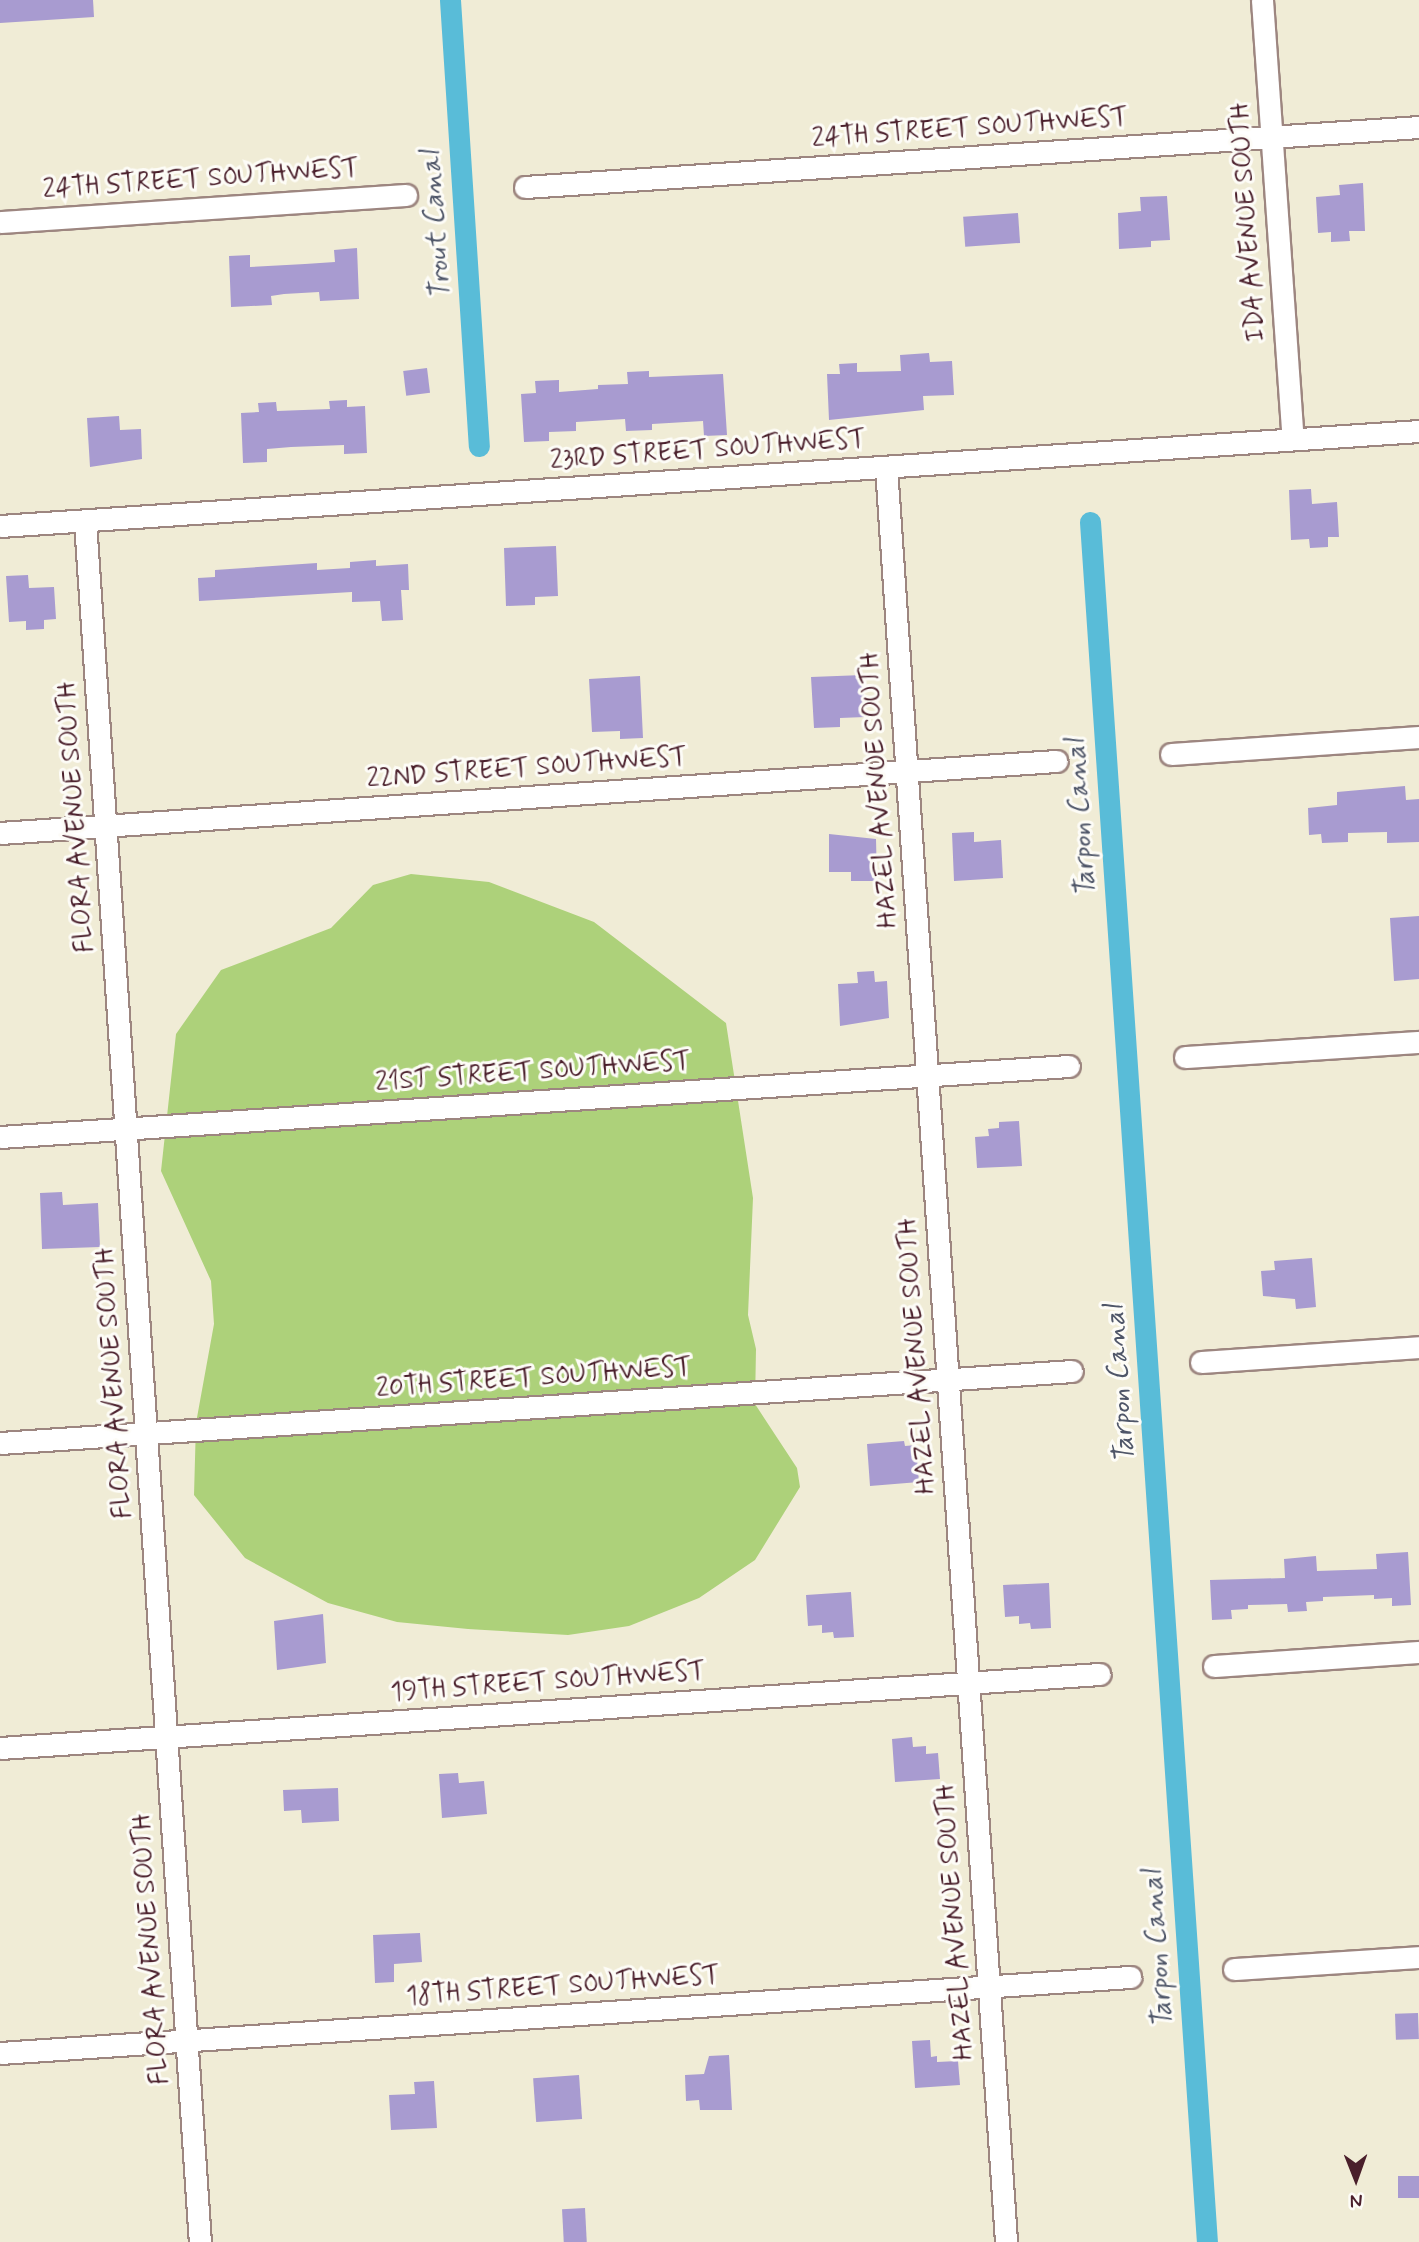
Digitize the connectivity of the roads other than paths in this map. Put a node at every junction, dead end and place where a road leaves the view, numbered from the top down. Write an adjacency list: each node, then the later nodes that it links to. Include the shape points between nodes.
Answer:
1 (1262, 0): 3 (street, IDA AVENUE SOUTH)
2 (1419, 127): 3 (street, 24TH STREET SOUTHWEST)
3 (1271, 136): 4 (street, 24TH STREET SOUTHWEST); 8 (street, IDA AVENUE SOUTH)
4 (525, 187)
5 (406, 195): 6 (street, 24TH STREET SOUTHWEST)
6 (0, 222)
7 (1419, 431): 8 (street, 23RD STREET SOUTHWEST)
8 (1293, 439): 9 (street, 23RD STREET SOUTHWEST)
9 (886, 467): 10 (street, 23RD STREET SOUTHWEST); 15 (street, HAZEL AVENUE SOUTH)
10 (85, 520): 11 (street, 23RD STREET SOUTHWEST); 16 (street, FLORA AVENUE SOUTH)
11 (0, 526)
12 (1419, 737): 13 (street)
13 (1171, 754)
14 (1057, 761): 15 (street, 22ND STREET SOUTHWEST)
15 (907, 771): 16 (street, 22ND STREET SOUTHWEST); 21 (street, HAZEL AVENUE SOUTH)
16 (106, 826): 17 (street, 22ND STREET SOUTHWEST); 22 (street, FLORA AVENUE SOUTH)
17 (0, 833)
18 (1419, 1042): 19 (street)
19 (1185, 1057)
20 (1069, 1066): 21 (street, 21ST STREET SOUTHWEST)
21 (928, 1074): 22 (street, 21ST STREET SOUTHWEST); 27 (street, HAZEL AVENUE SOUTH)
22 (126, 1129): 23 (street, 21ST STREET SOUTHWEST); 28 (street, FLORA AVENUE SOUTH)
23 (0, 1137)
24 (1419, 1348): 25 (street)
25 (1201, 1362)
26 (1072, 1371): 27 (street, 20TH STREET SOUTHWEST)
27 (948, 1378): 28 (street, 20TH STREET SOUTHWEST); 33 (street, HAZEL AVENUE SOUTH)
28 (146, 1432): 29 (street, 20TH STREET SOUTHWEST); 34 (street, FLORA AVENUE SOUTH)
29 (0, 1443)
30 (1419, 1652): 31 (street)
31 (1214, 1666)
32 (1100, 1674): 33 (street, 19TH STREET SOUTHWEST)
33 (969, 1683): 34 (street, 19TH STREET SOUTHWEST); 39 (street, HAZEL AVENUE SOUTH)
34 (166, 1737): 35 (street, 19TH STREET SOUTHWEST); 40 (street, FLORA AVENUE SOUTH)
35 (0, 1748)
36 (1419, 1957): 37 (street)
37 (1234, 1969)
38 (1130, 1977): 39 (street, 18TH STREET SOUTHWEST)
39 (988, 1986): 40 (street, 18TH STREET SOUTHWEST); 43 (street, HAZEL AVENUE SOUTH)
40 (187, 2040): 41 (street, 18TH STREET SOUTHWEST); 42 (street, FLORA AVENUE SOUTH)
41 (0, 2053)
42 (200, 2242)
43 (1006, 2242)

